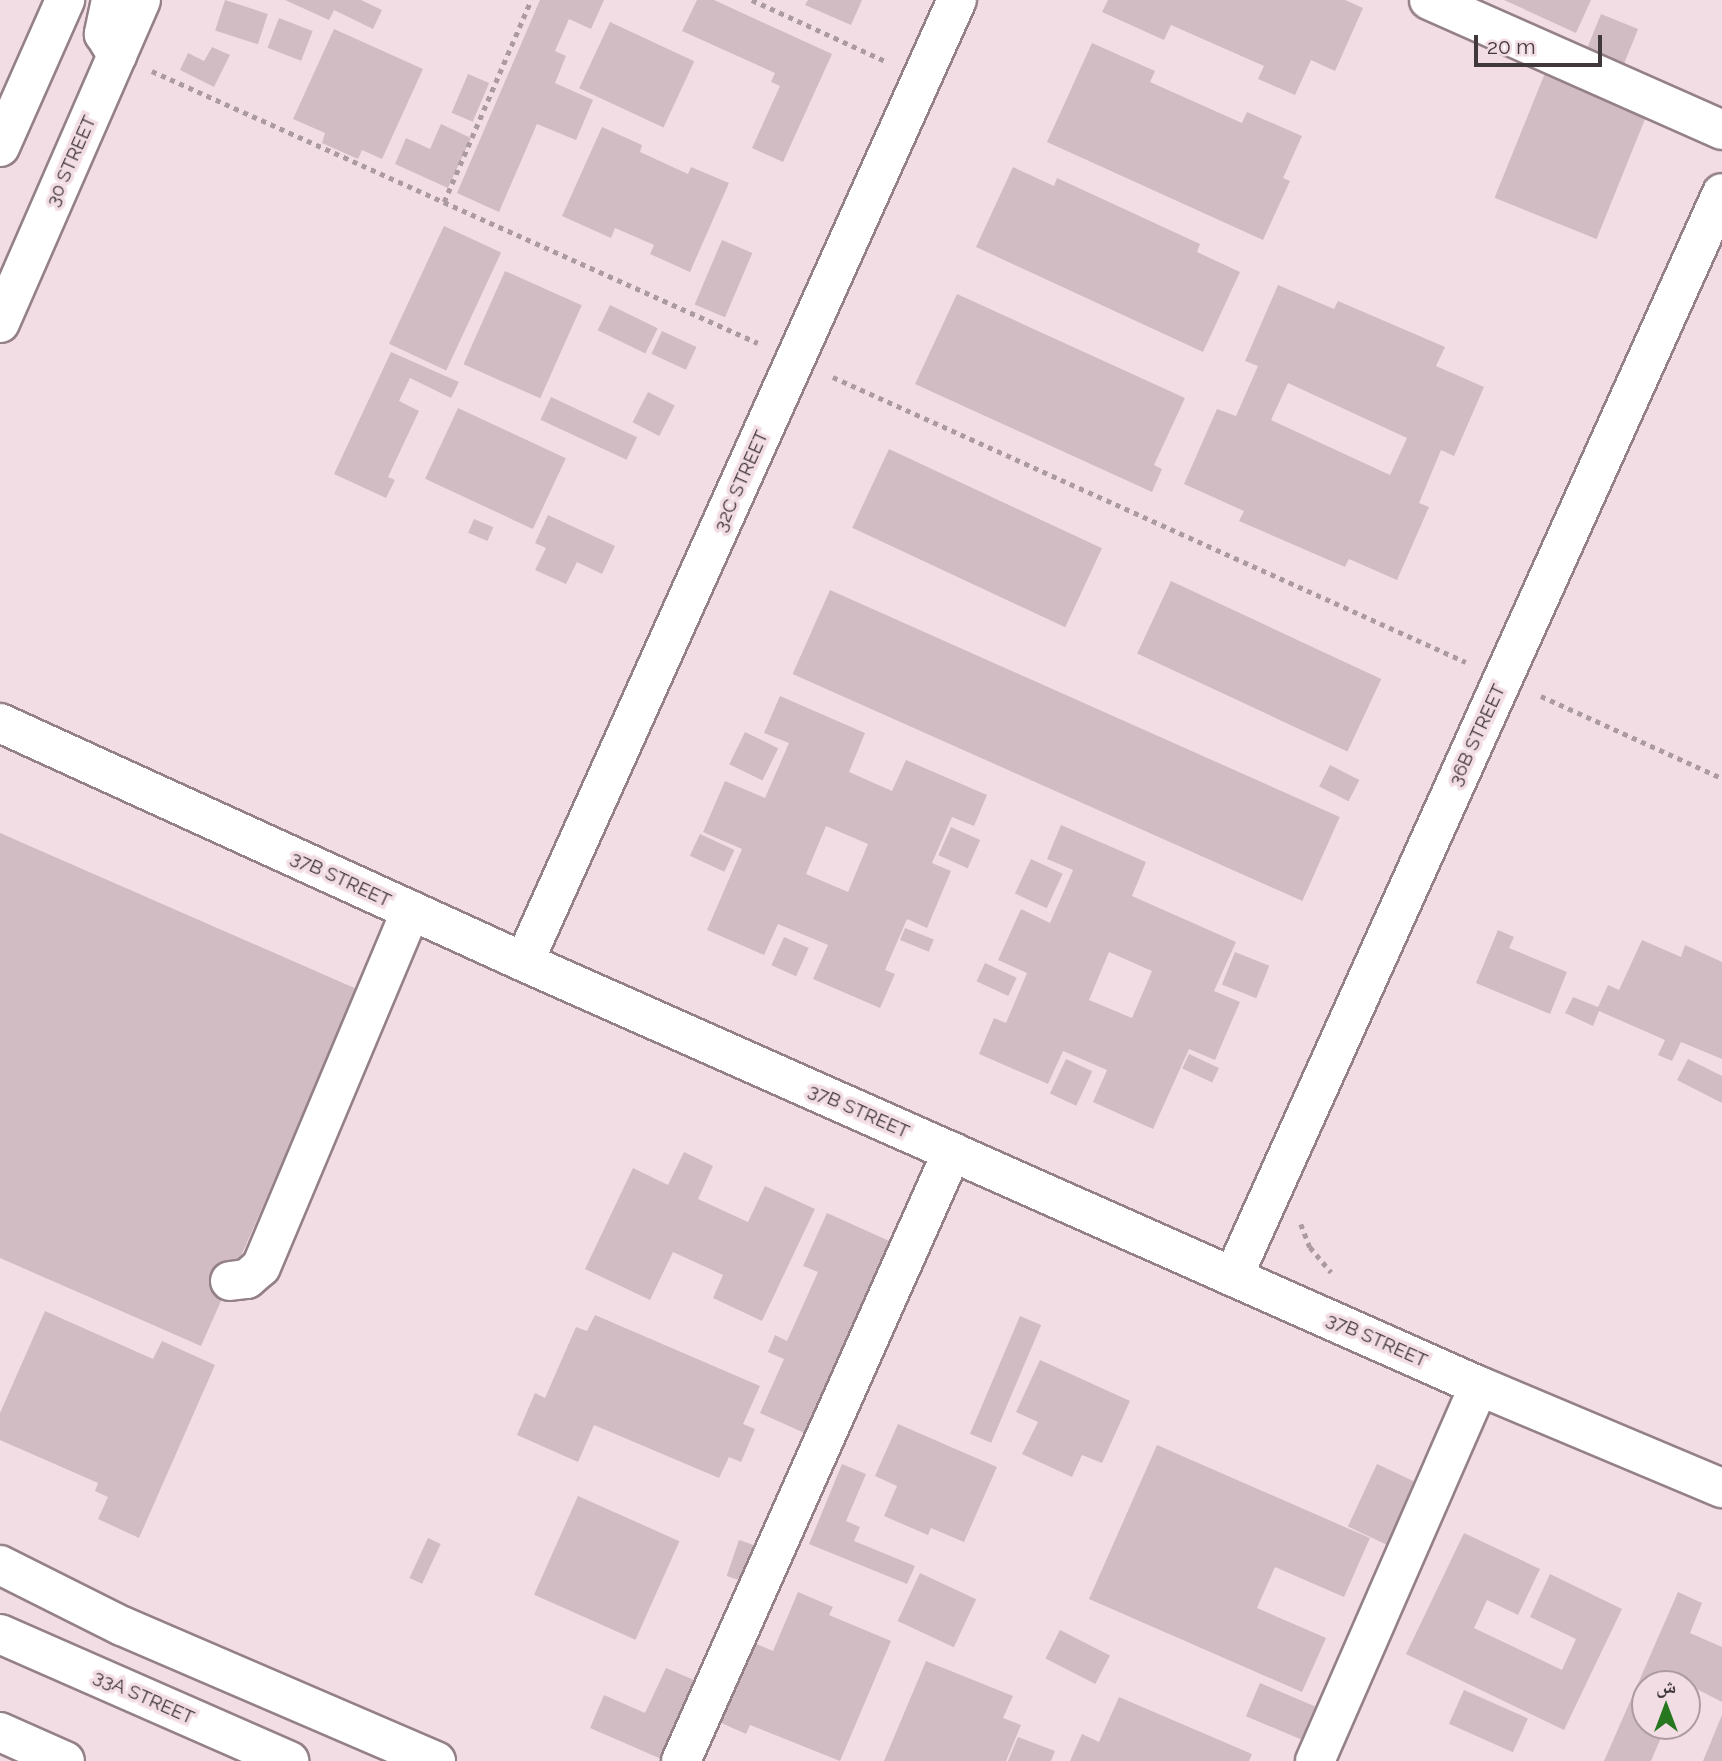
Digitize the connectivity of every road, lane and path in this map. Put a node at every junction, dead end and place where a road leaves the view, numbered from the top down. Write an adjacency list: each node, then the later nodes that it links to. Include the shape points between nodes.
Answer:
1 (65, 0): 11 (street)
2 (111, 0): 8 (street, via 104,34)
3 (141, 0): 8 (street, 30 STREET)
4 (531, 0): 13 (path)
5 (752, 0): 9 (path)
6 (957, 0): 9 (street, 32C STREET)
7 (1429, 0): 10 (street)
8 (117, 55): 13 (path); 14 (street, 30 STREET)
9 (922, 78): 15 (street, 32C STREET)
10 (1722, 130)
11 (0, 147)
12 (1722, 193): 16 (street, 36B STREET)
13 (444, 202): 15 (path)
14 (0, 323)
15 (796, 360): 16 (path); 20 (street, 32C STREET)
16 (1502, 679): 18 (path); 24 (street, 36B STREET)
17 (0, 723): 19 (street, 37B STREET)
18 (1722, 778)
19 (411, 910): 20 (street, 37B STREET); 25 (street, via 261,1268 247,1279)
20 (524, 962): 21 (street, 37B STREET)
21 (952, 1152): 24 (street, 37B STREET); 34 (street)
22 (1300, 1210): 23 (path, via 1310,1247)
23 (1335, 1275)
24 (1233, 1277): 26 (street, 37B STREET)
25 (230, 1281)
26 (1479, 1386): 27 (street, 37B STREET); 35 (street)
27 (1722, 1488)
28 (0, 1566): 33 (street, via 122,1626)
29 (0, 1633): 32 (street, 33A STREET)
30 (0, 1732): 31 (street)
31 (65, 1761)
32 (289, 1761)
33 (436, 1761)
34 (681, 1761)
35 (1315, 1761)

